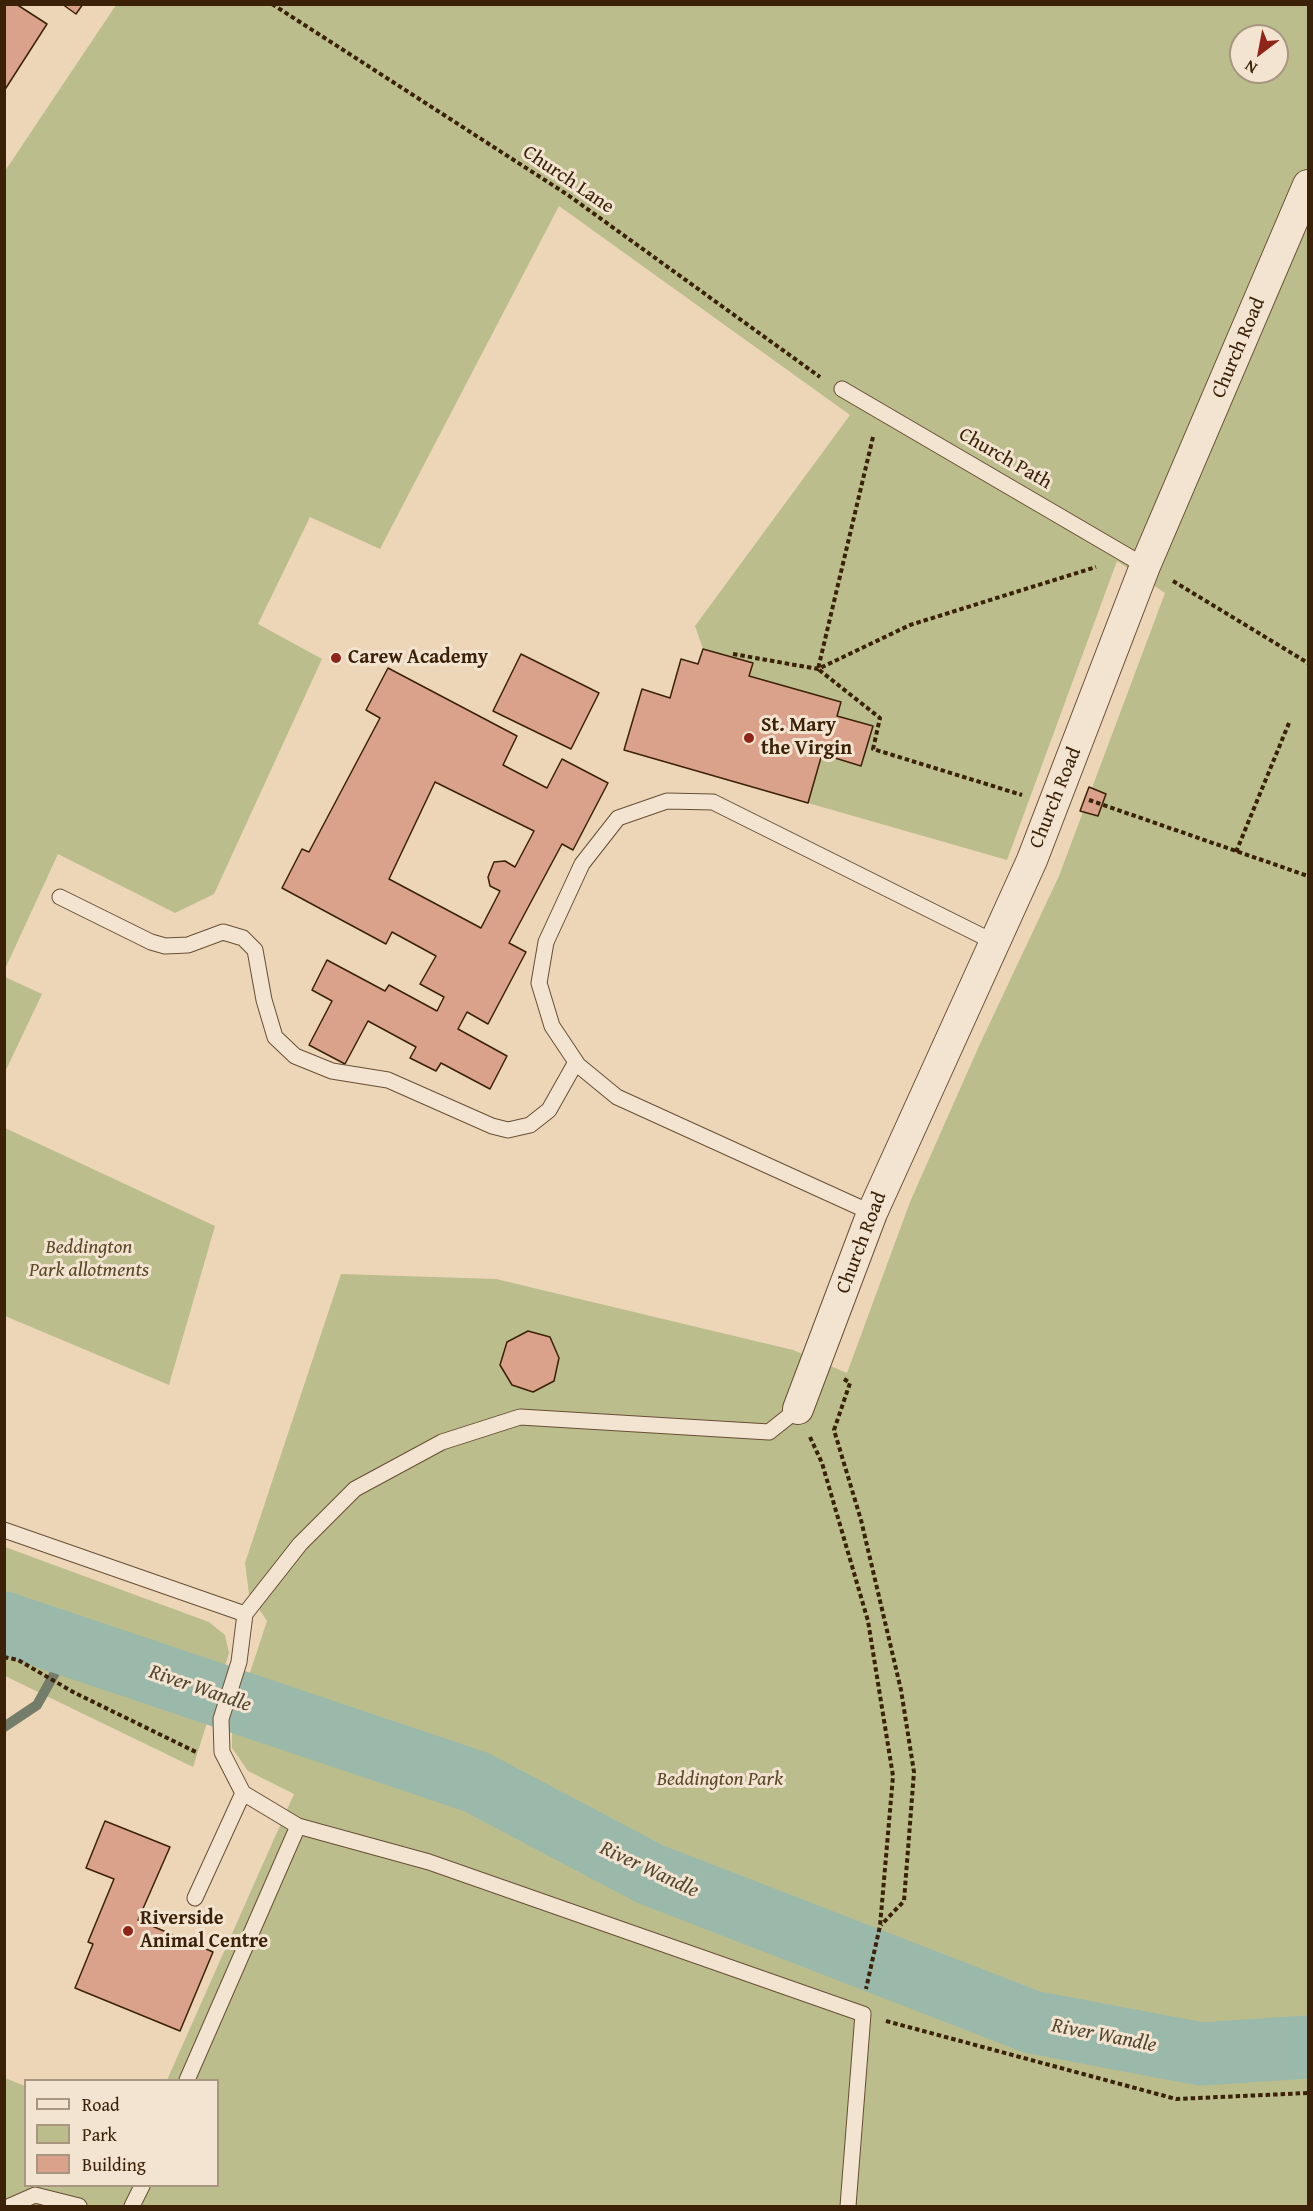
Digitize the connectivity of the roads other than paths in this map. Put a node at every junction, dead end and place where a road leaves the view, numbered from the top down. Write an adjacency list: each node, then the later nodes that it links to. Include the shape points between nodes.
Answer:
1 (1308, 185): 3 (street, Church Road)
2 (842, 389): 3 (lane, Church Path)
3 (1145, 566): 5 (street, Church Road, via 1058,796)
4 (60, 897): 6 (lane, via 165,946 188,945 223,932 243,938 255,950 275,1037 295,1056 332,1071 388,1080 492,1126 508,1130 530,1125 549,1110)
5 (994, 942): 6 (lane, via 713,802 668,801 618,818 582,864 546,942 539,982 552,1026); 7 (street, Church Road)
6 (576, 1062): 7 (lane, via 616,1097)
7 (872, 1213): 8 (street, Church Road)
8 (798, 1408): 10 (lane, via 769,1432 520,1417 442,1442 355,1489 300,1544)
9 (4, 1530): 10 (lane)
10 (245, 1614): 11 (lane, via 239,1662 221,1719 222,1752)
11 (243, 1794): 12 (lane); 13 (lane)
12 (298, 1826): 14 (lane); 19 (lane, via 429,1862 863,2014)
13 (195, 1898)
14 (187, 2079)
15 (142, 2187): 18 (lane)
16 (10, 2206): 17 (lane, via 35,2195)
17 (79, 2206)
18 (132, 2206)
19 (848, 2206)

